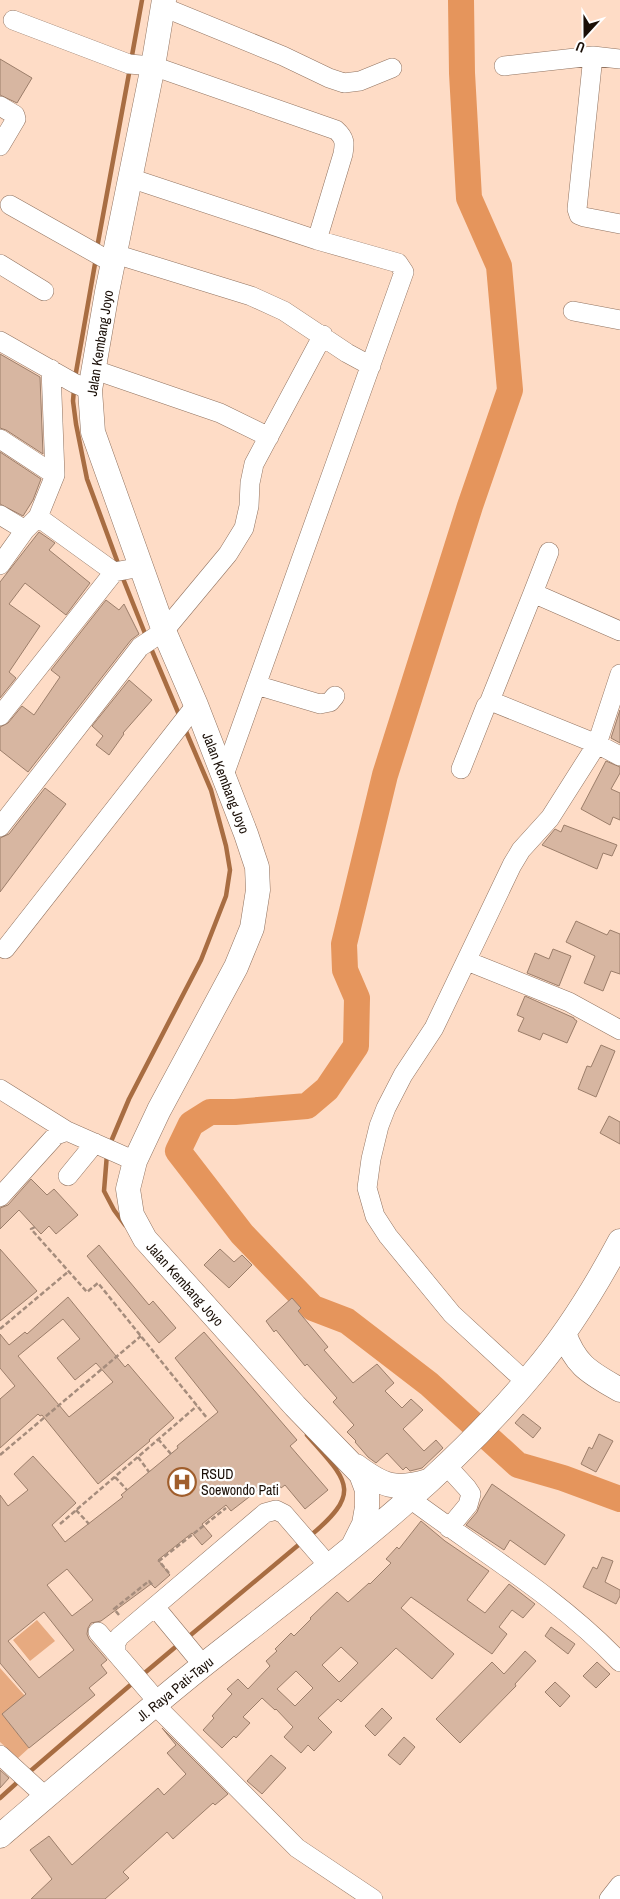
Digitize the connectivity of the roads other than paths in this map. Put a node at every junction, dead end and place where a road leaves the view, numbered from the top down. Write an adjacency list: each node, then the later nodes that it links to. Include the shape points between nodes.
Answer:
1 (163, 3): 5 (main road, Jalan Kembang Joyo); 7 (street, via 344,83)
2 (13, 20): 5 (street, via 129,64)
3 (593, 56): 4 (street); 6 (street); 12 (street, via 577,209 584,218)
4 (620, 59)
5 (153, 66): 10 (main road, Jalan Kembang Joyo); 13 (street, via 327,126 343,136 344,154)
6 (504, 66)
7 (392, 68)
8 (0, 106): 9 (street, via 16,119)
9 (0, 146)
10 (130, 178): 13 (street); 14 (main road, Jalan Kembang Joyo)
11 (10, 205): 14 (street)
12 (620, 224)
13 (317, 240): 21 (street, via 398,263 404,272)
14 (114, 259): 19 (street, via 251,296 284,311); 23 (main road, Jalan Kembang Joyo)
15 (0, 264): 16 (street)
16 (44, 292)
17 (573, 311): 18 (street)
18 (619, 315)
19 (323, 335): 21 (street); 24 (street)
20 (0, 341): 22 (street)
21 (371, 366): 37 (street)
22 (50, 370): 23 (street, via 74,383); 26 (street)
23 (93, 380): 24 (street, via 220,413); 31 (main road, Jalan Kembang Joyo, via 93,432)
24 (269, 437): 34 (street, via 254,464 244,528 228,554)
25 (0, 439): 26 (street)
26 (55, 475): 28 (street)
27 (0, 515): 28 (street)
28 (31, 524): 30 (street); 32 (street)
29 (549, 552): 33 (street)
30 (0, 564)
31 (142, 567): 32 (street); 34 (main road, Jalan Kembang Joyo)
32 (114, 572): 41 (street)
33 (532, 593): 35 (street); 39 (street)
34 (164, 631): 40 (main road, Jalan Kembang Joyo); 46 (street, via 140,647)
35 (620, 631)
36 (620, 674): 42 (street)
37 (256, 685): 38 (street, via 320,704 330,702); 45 (street)
38 (335, 696)
39 (489, 703): 42 (street); 44 (street)
40 (196, 705): 45 (main road, Jalan Kembang Joyo); 47 (street)
41 (0, 716)
42 (597, 744): 43 (street); 48 (street, via 550,818 512,865 477,934)
43 (620, 756)
44 (461, 769)
45 (224, 775): 53 (main road, Jalan Kembang Joyo, via 257,868 258,890 252,928 236,967)
46 (0, 827)
47 (5, 950)
48 (467, 962): 49 (street, via 569,1002); 59 (street, via 434,1028 386,1108 371,1159 367,1188 375,1216 388,1236 446,1307)
49 (620, 1030)
50 (0, 1089): 51 (street)
51 (67, 1131): 52 (street); 55 (street, via 56,1135)
52 (95, 1143): 53 (street); 54 (street)
53 (134, 1161): 62 (main road, Jalan Kembang Joyo, via 128,1189 132,1215 145,1239)
54 (68, 1176)
55 (0, 1198)
56 (620, 1241): 57 (main road, Jl. Raya Pati-Tayu)
57 (564, 1333): 58 (main road, via 572,1352); 59 (main road, Jl. Raya Pati-Tayu)
58 (587, 1371): 59 (main road, via 552,1367); 60 (main road)
59 (525, 1384): 61 (main road, Jl. Raya Pati-Tayu)
60 (620, 1390)
61 (450, 1461): 63 (main road, Jl. Raya Pati-Tayu); 65 (street, via 471,1494 468,1505)
62 (357, 1469): 63 (main road, Jalan Kembang Joyo, via 399,1487); 66 (main road, via 367,1490 367,1507 364,1524)
63 (428, 1481): 64 (main road, Jl. Raya Pati-Tayu)
64 (409, 1498): 65 (street); 66 (main road, Jl. Raya Pati-Tayu)
65 (449, 1528): 71 (street, via 560,1607)
66 (353, 1546): 67 (main road, Jl. Raya Pati-Tayu)
67 (329, 1566): 68 (street, via 284,1514 272,1510); 72 (main road, Jl. Raya Pati-Tayu)
68 (155, 1607): 70 (street, via 118,1637); 72 (street)
69 (98, 1632): 70 (street)
70 (116, 1653): 73 (street)
71 (620, 1662)
72 (203, 1665): 73 (main road, Jl. Raya Pati-Tayu)
73 (157, 1704): 75 (main road, Jl. Raya Pati-Tayu); 78 (street, via 297,1848)
74 (0, 1754): 75 (street)
75 (46, 1797): 76 (main road, Jl. Raya Pati-Tayu)
76 (0, 1836)
77 (620, 1885): 79 (street)
78 (373, 1899)
79 (608, 1899)

